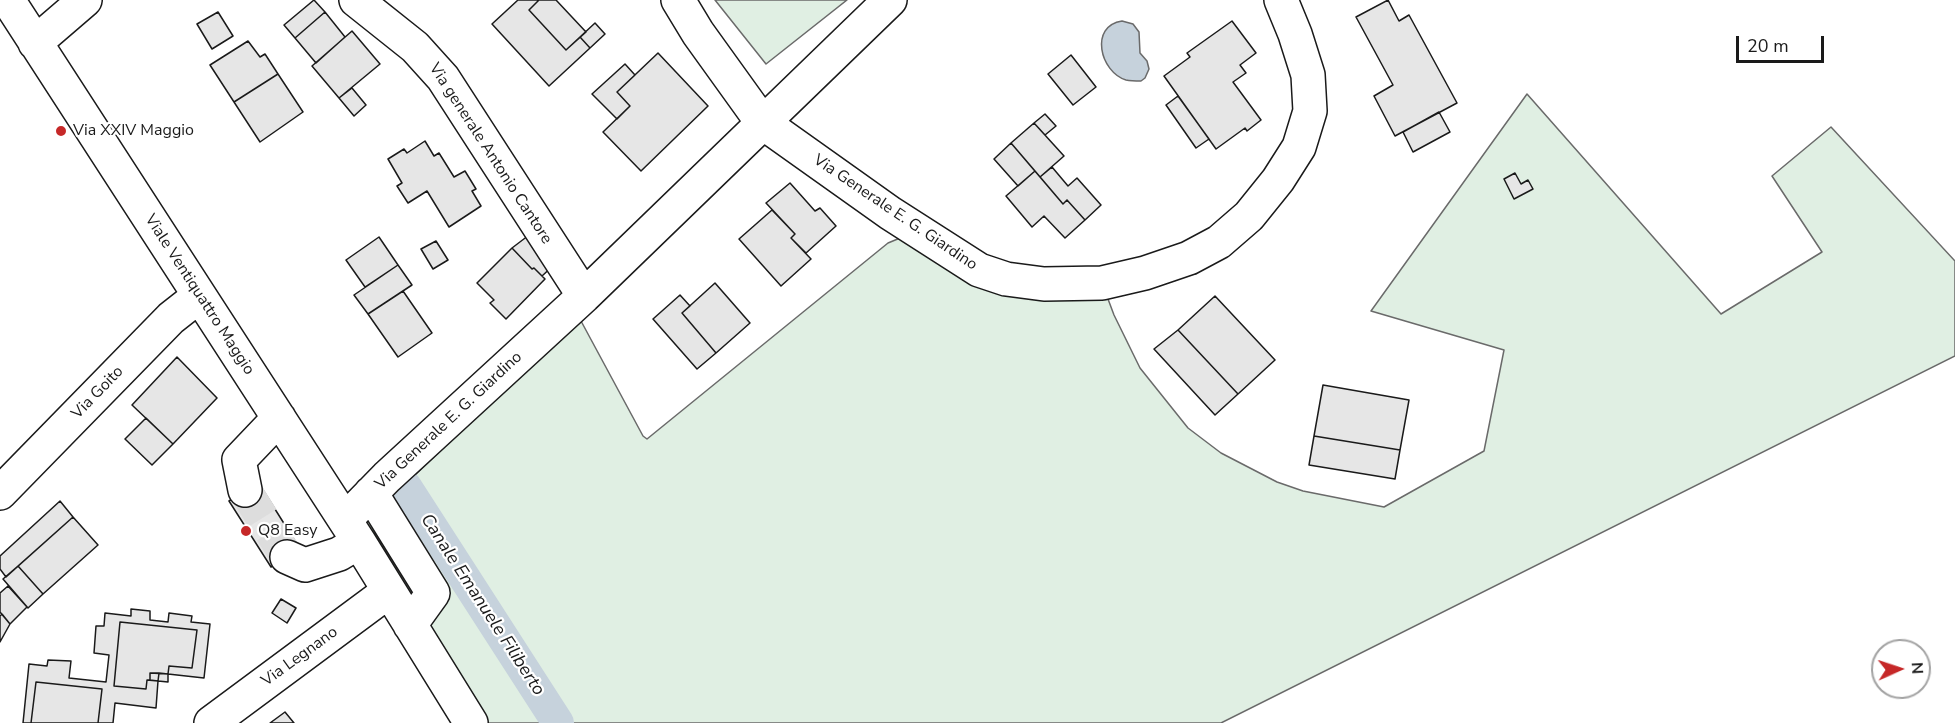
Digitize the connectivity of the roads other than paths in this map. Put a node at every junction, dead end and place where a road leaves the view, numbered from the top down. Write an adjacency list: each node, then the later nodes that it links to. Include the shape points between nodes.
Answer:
1 (8, 0): 7 (street, Viale Ventiquattro Maggio)
2 (85, 0): 7 (street)
3 (356, 0): 10 (street, Via generale Antonio Cantore, via 415,47 443,78)
4 (678, 0): 8 (street, Via Generale E. G. Giardino)
5 (890, 0): 8 (street, Via Generale E. G. Giardino)
6 (1281, 0): 8 (street, Via Generale E. G. Giardino, via 1308,75 1310,111 1299,147 1249,216 1219,242 1189,258 1145,273 1102,283 1044,284 1006,279 979,270 890,213)
7 (35, 42): 9 (street, Viale Ventiquattro Maggio)
8 (762, 122): 10 (street, Via Generale E. G. Giardino)
9 (199, 296): 11 (street, Viale Ventiquattro Maggio); 13 (street, Via Goito, via 171,318)
10 (584, 296): 14 (street, Via Generale E. G. Giardino)
11 (279, 418): 12 (street, via 239,460); 15 (street, Viale Ventiquattro Maggio)
12 (245, 490)
13 (0, 493)
14 (371, 493): 15 (street, Via Generale E. G. Giardino); 18 (street, via 433,592)
15 (352, 531): 16 (street, Via Generale E. G. Giardino, via 339,554 305,565); 17 (street, Viale Ventiquattro Maggio)
16 (287, 557)
17 (389, 591): 18 (street, Viale Ventiquattro Maggio); 19 (street, Via Legnano)
18 (410, 625): 20 (street, Viale Ventiquattro Maggio)
19 (211, 723)
20 (471, 723)

